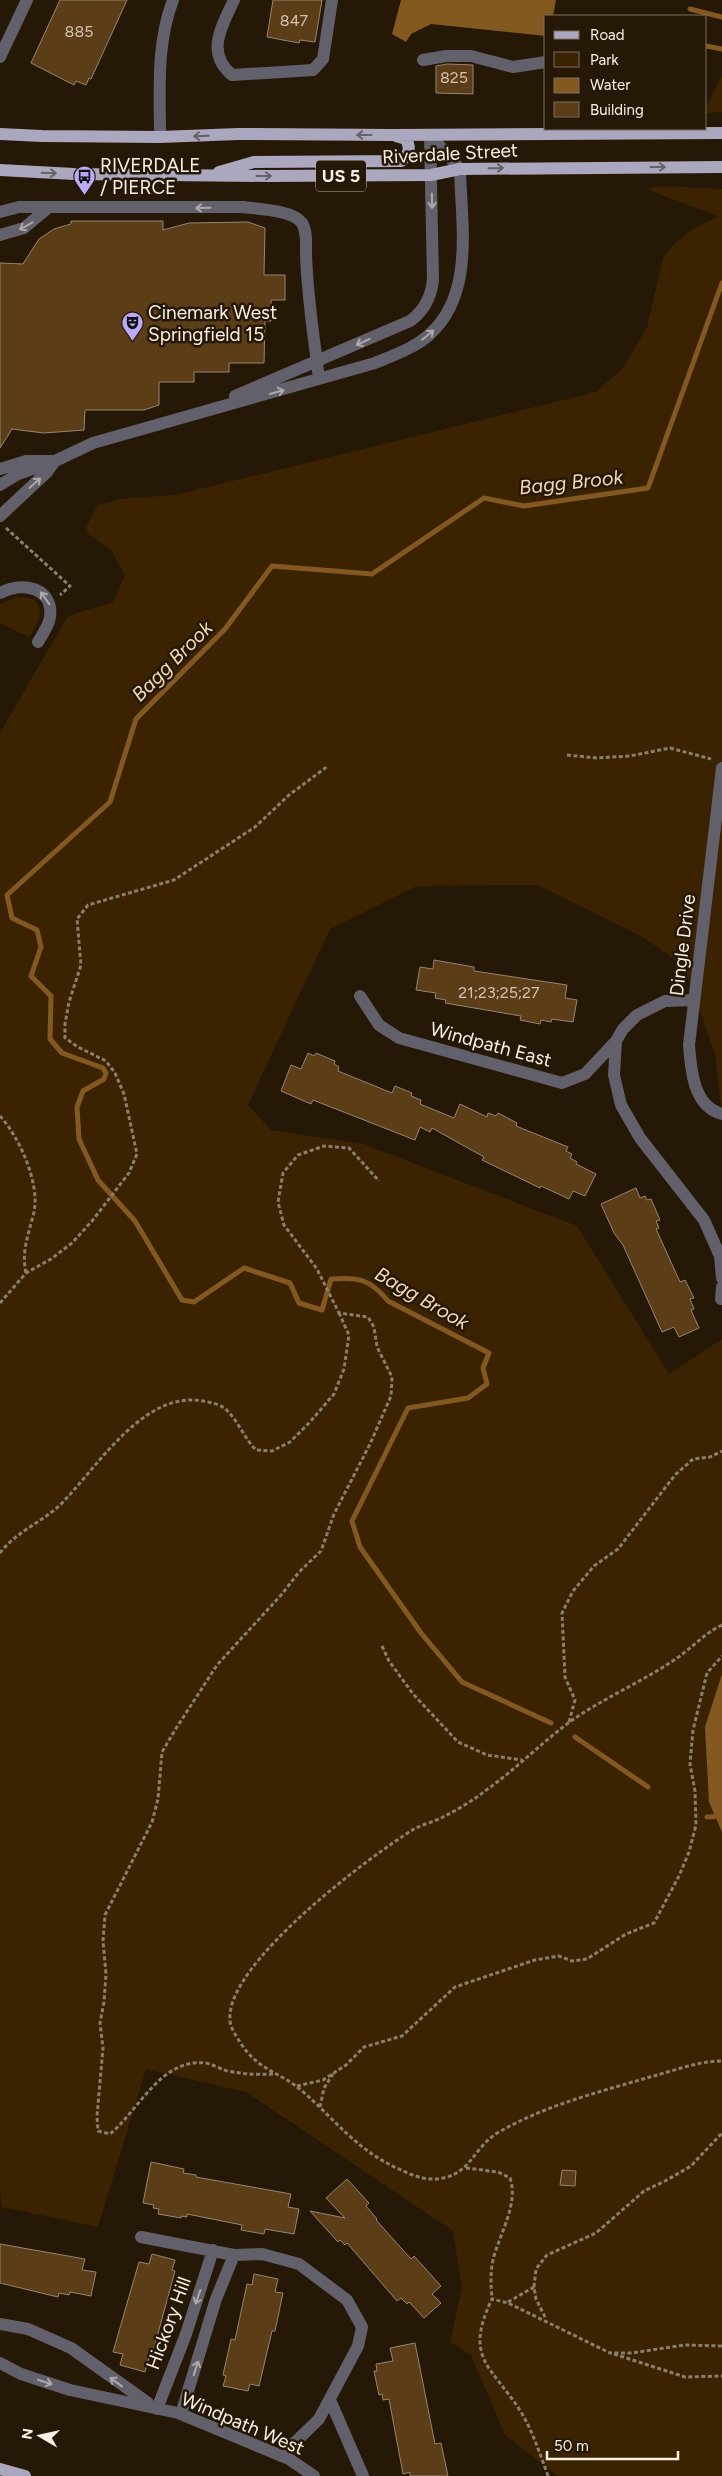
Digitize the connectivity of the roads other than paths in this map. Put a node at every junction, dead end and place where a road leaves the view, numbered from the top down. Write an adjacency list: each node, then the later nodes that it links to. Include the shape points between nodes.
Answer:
1 (27, 0): 5 (street)
2 (173, 0): 12 (street, via 160,50)
3 (234, 0): 4 (street, via 219,31 218,52 223,68 232,75 314,70 323,59)
4 (332, 0)
5 (0, 57)
6 (423, 60): 7 (street, via 471,56 513,68)
7 (544, 62)
8 (722, 133): 11 (main road, Riverdale Street / US 5)
9 (0, 134): 12 (main road, Riverdale Street / US 5)
10 (394, 135): 11 (main road, Riverdale Street / US 5); 12 (main road, Riverdale Street / US 5, one-way to 12); 18 (main road, via 406,139 409,144 409,151 401,160 254,162)
11 (430, 135): 15 (street); 17 (street)
12 (160, 137)
13 (682, 167): 14 (main road, Riverdale Street / US 5); 15 (main road, Riverdale Street / US 5, one-way to 13); 19 (main road)
14 (722, 167)
15 (460, 169): 17 (main road, Riverdale Street / US 5); 24 (street, one-way to 15, via 376,363 413,346 430,335 451,308 462,266)
16 (0, 170): 18 (main road, Riverdale Street / US 5, one-way to 18)
17 (431, 175): 18 (main road, Riverdale Street / US 5, one-way to 17); 23 (street, one-way to 23, via 433,280 425,307 410,321)
18 (205, 176)
19 (722, 176)
20 (48, 208): 21 (street, via 19,207); 22 (street, one-way to 22, via 24,228); 23 (street, one-way to 20, via 308,297 306,232 294,217 243,207)
21 (0, 212)
22 (0, 235)
23 (317, 361): 24 (street); 25 (street)
24 (319, 379): 25 (street, one-way to 24)
25 (196, 413): 26 (street, via 93,443)
26 (55, 461): 27 (street, via 26,461); 28 (street, via 18,474); 29 (street, one-way to 26)
27 (0, 469)
28 (0, 485)
29 (0, 516)
30 (0, 593): 31 (street, one-way to 30, via 50,616 47,597 28,587 12,587)
31 (38, 642)
32 (718, 764): 34 (street, Dingle Drive)
33 (360, 996): 35 (street, Windpath East, via 379,1025 399,1038 562,1083 585,1074)
34 (694, 1000): 35 (street, Windpath East, via 665,1001 637,1015 622,1029); 36 (street, Dingle Drive, via 689,1045 691,1071 697,1092 711,1111)
35 (616, 1041): 37 (street, via 614,1075 621,1105 640,1138 704,1220 720,1256)
36 (722, 1114)
37 (722, 1278)
38 (722, 1287): 39 (street)
39 (721, 1299)
40 (141, 2237): 41 (street)
41 (213, 2250): 42 (street); 46 (street, Hickory Hill, one-way to 46, via 186,2334)
42 (234, 2255): 45 (street, via 262,2254 299,2264 347,2300 362,2327 358,2346); 47 (street, Hickory Hill, one-way to 42, via 216,2299)
43 (0, 2324): 46 (street, Windpath West, one-way to 43, via 71,2348 28,2330)
44 (0, 2364): 46 (street, Windpath West, one-way to 46, via 70,2390)
45 (330, 2400): 48 (street, via 319,2419); 52 (street)
46 (156, 2409): 47 (street, Windpath West)
47 (181, 2414): 48 (street, Windpath West)
48 (281, 2456): 51 (street, Windpath West)
49 (0, 2469): 50 (main road)
50 (25, 2476)
51 (314, 2476)
52 (364, 2476)

